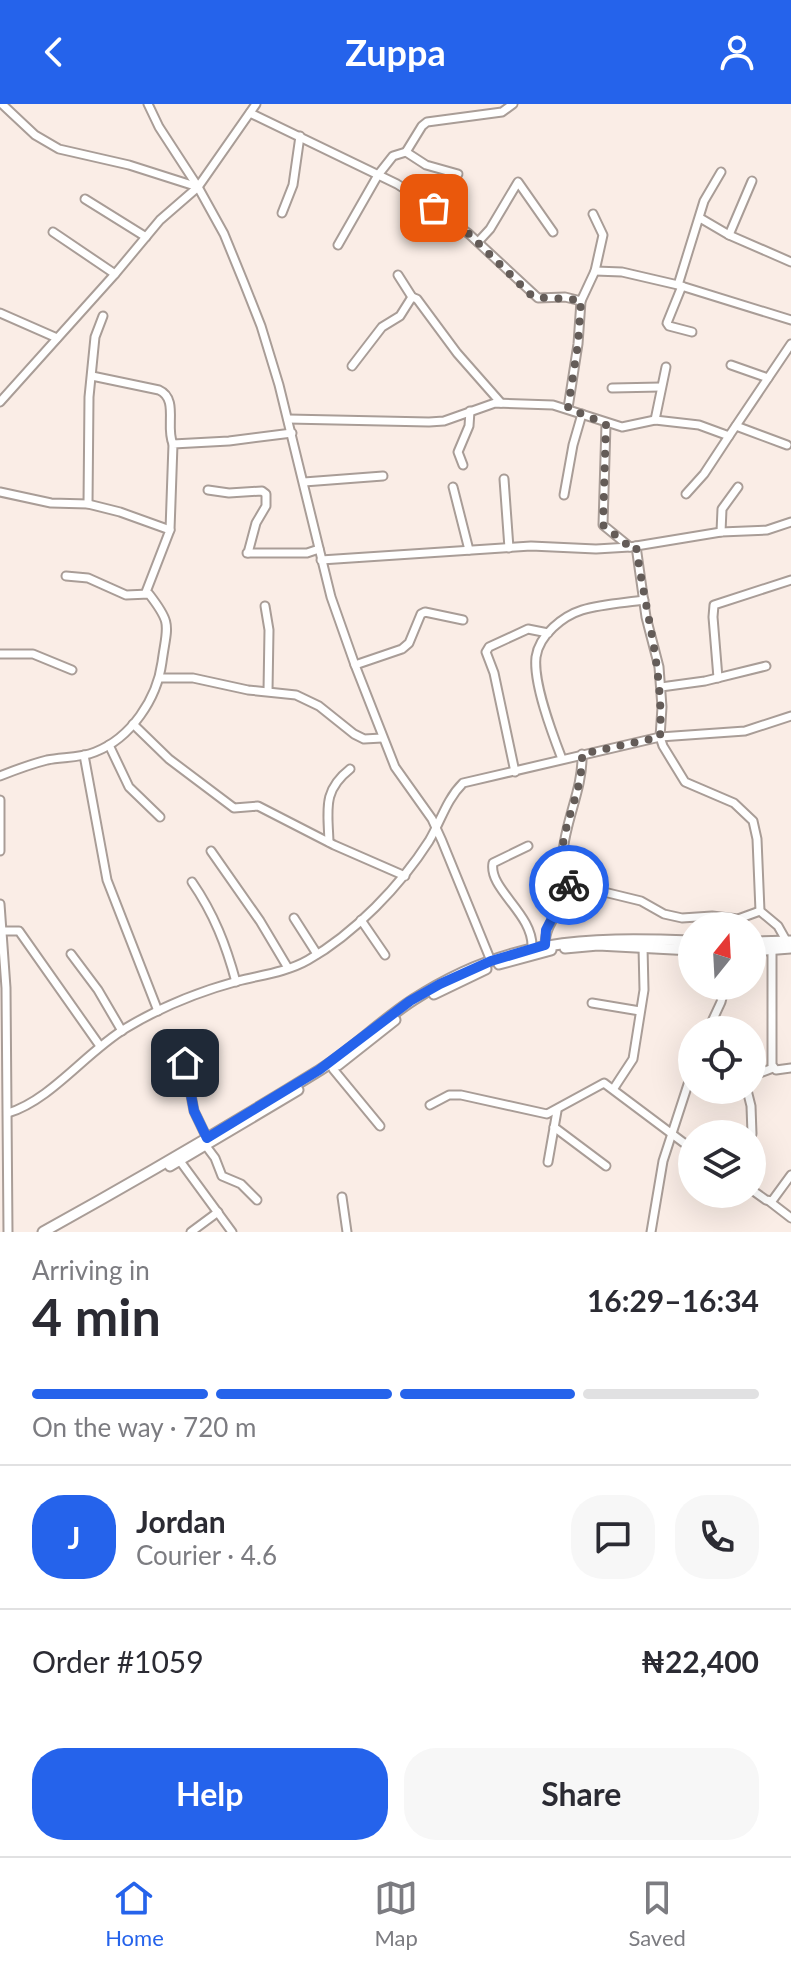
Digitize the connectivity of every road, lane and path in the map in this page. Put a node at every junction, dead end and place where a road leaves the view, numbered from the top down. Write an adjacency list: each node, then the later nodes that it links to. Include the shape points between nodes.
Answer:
1 (2, 104): 14 (street, via 59,149)
2 (148, 104): 14 (street)
3 (256, 104): 6 (street)
4 (471, 104): 7 (street)
5 (513, 104): 7 (street, via 502,112)
6 (250, 113): 8 (street); 14 (street)
7 (473, 115): 9 (street, via 427,122)
8 (300, 136): 12 (street); 16 (street, via 293,185)
9 (406, 152): 11 (street, via 426,165); 12 (street, via 393,156)
10 (721, 172): 18 (street, via 709,188)
11 (458, 174)
12 (378, 175): 23 (street); 24 (street)
13 (752, 181): 21 (street)
14 (198, 187): 22 (street); 50 (street, via 224,234 261,326)
15 (85, 199): 22 (street)
16 (282, 213)
17 (593, 214): 26 (street, via 603,235)
18 (700, 218): 21 (street); 29 (street)
19 (53, 232): 27 (street)
20 (553, 232): 23 (street, via 518,182)
21 (729, 235): 25 (street)
22 (146, 237): 27 (street)
23 (478, 242): 31 (street, via 531,295)
24 (338, 245)
25 (791, 262)
26 (595, 271): 29 (street); 31 (street)
27 (115, 274): 36 (street)
28 (398, 275): 30 (street)
29 (680, 285): 34 (street); 35 (street, via 667,323)
30 (412, 297): 39 (street); 46 (street)
31 (581, 301): 47 (street)
32 (0, 313): 36 (street)
33 (103, 316): 41 (street, via 95,337)
34 (791, 320)
35 (692, 332)
36 (57, 338): 45 (street)
37 (791, 346): 42 (street)
38 (731, 365): 42 (street)
39 (352, 366)
40 (666, 367): 43 (street)
41 (92, 376): 56 (street, via 167,394); 68 (street)
42 (768, 378): 53 (street)
43 (661, 387): 44 (street); 51 (street)
44 (612, 388)
45 (0, 402)
46 (501, 403): 47 (street); 48 (street)
47 (568, 408): 49 (street)
48 (470, 411): 50 (street, via 429,422); 58 (street, via 458,452)
49 (582, 414): 52 (street); 67 (street)
50 (288, 419): 54 (street)
51 (655, 420): 52 (street, via 630,427); 55 (street, via 699,425)
52 (606, 424): 72 (street, via 603,525)
53 (736, 426): 55 (street); 57 (street)
54 (292, 433): 56 (street); 61 (street)
55 (729, 436): 66 (street)
56 (173, 444): 70 (street)
57 (787, 445)
58 (463, 465)
59 (383, 476): 61 (street)
60 (504, 479): 73 (street)
61 (304, 482): 74 (street)
62 (453, 487): 75 (street)
63 (738, 487): 71 (street, via 722,509)
64 (208, 490): 74 (street, via 266,494 247,553)
65 (0, 492): 68 (street, via 51,503)
66 (686, 494)
67 (564, 495)
68 (88, 504): 70 (street)
69 (791, 522): 71 (street, via 767,530)
70 (170, 530): 79 (street)
71 (721, 532): 72 (street)
72 (633, 546): 73 (street); 80 (street)
73 (509, 548): 75 (street)
74 (319, 549): 76 (street)
75 (469, 550): 76 (street)
76 (321, 560): 85 (street)
77 (66, 576): 79 (street, via 88,578 126,595)
78 (791, 580): 89 (street, via 714,605)
79 (146, 592): 88 (street, via 167,623)
80 (644, 600): 83 (street, via 580,610); 90 (street)
81 (265, 606): 91 (street)
82 (463, 620): 85 (street, via 425,612 402,649)
83 (548, 633): 99 (street, via 538,648 536,665); 101 (street, via 528,629 486,652)
84 (0, 654): 87 (street, via 33,654)
85 (355, 665): 95 (street)
86 (766, 666): 89 (street)
87 (72, 670)
88 (160, 678): 91 (street); 93 (street)
89 (718, 678): 90 (street)
90 (661, 687): 94 (street)
91 (268, 691): 95 (street, via 308,699 354,734)
92 (791, 716): 94 (street, via 745,731)
93 (133, 724): 96 (street); 106 (street, via 234,808 258,806)
94 (660, 737): 97 (street); 114 (street, via 685,782 734,803 753,821)
95 (382, 738): 105 (street)
96 (109, 745): 98 (street); 104 (street, via 129,787)
97 (582, 754): 99 (street); 111 (street, via 582,777 562,854)
98 (84, 755): 102 (street, via 45,760); 135 (street, via 107,880)
99 (562, 759): 101 (street)
100 (350, 769): 106 (street, via 330,791)
101 (515, 772): 105 (street, via 463,783)
102 (0, 776)
103 (0, 800): 108 (street)
104 (160, 817)
105 (435, 826): 110 (street); 130 (street)
106 (329, 842): 110 (street)
107 (528, 846): 123 (street, via 491,867 526,922)
108 (0, 851)
109 (211, 851): 131 (street)
110 (405, 876): 116 (street)
111 (570, 879): 114 (street, via 682,918 738,919); 121 (street, via 546,930)
112 (192, 882): 133 (street, via 214,915)
113 (0, 904): 117 (street)
114 (760, 911): 120 (street)
115 (294, 918): 128 (street)
116 (361, 920): 128 (street); 129 (street)
117 (2, 931): 132 (street); 139 (street, via 19,931)
118 (678, 941): 121 (main road, via 600,939)
119 (766, 943): 120 (main road)
120 (790, 944): 125 (main road)
121 (545, 945): 123 (main road)
122 (643, 947): 124 (main road); 136 (street); 142 (main road, via 562,948 494,966 416,1005)
123 (532, 948): 130 (main road)
124 (678, 949)
125 (772, 949): 126 (main road); 140 (street)
126 (766, 950)
127 (71, 954): 137 (street)
128 (317, 954): 131 (street)
129 (385, 955)
130 (491, 961): 153 (main road, via 410,1001 326,1066)
131 (288, 968): 133 (street)
132 (2, 971): 148 (street)
133 (236, 982): 135 (street)
134 (592, 1003): 136 (street)
135 (158, 1011): 137 (street)
136 (640, 1011): 144 (street, via 633,1059)
137 (122, 1031): 139 (street)
138 (171, 1038): 153 (street, via 185,1063 194,1111)
139 (100, 1046): 148 (street, via 29,1105)
140 (773, 1068): 141 (street); 143 (street)
141 (791, 1068)
142 (333, 1069): 149 (street); 153 (main road)
143 (766, 1071)
144 (614, 1088): 147 (street, via 600,1084); 151 (street)
145 (682, 1104): 151 (street)
146 (430, 1105): 147 (street, via 449,1095 539,1114)
147 (557, 1111): 150 (street)
148 (5, 1113): 165 (street)
149 (380, 1126)
150 (554, 1127): 155 (street); 156 (street)
151 (672, 1135): 152 (street); 171 (street)
152 (678, 1139)
153 (207, 1142): 154 (main road); 158 (main road); 161 (street, via 222,1176 241,1184)
154 (180, 1161): 158 (main road); 163 (street)
155 (548, 1162)
156 (606, 1166)
157 (791, 1175): 162 (street)
158 (142, 1179): 166 (main road); 167 (main road)
159 (342, 1197): 170 (street)
160 (766, 1199): 162 (street)
161 (257, 1200)
162 (769, 1201): 164 (street)
163 (218, 1212): 168 (street); 169 (street)
164 (791, 1218)
165 (8, 1232)
166 (43, 1232)
167 (56, 1232)
168 (191, 1232)
169 (232, 1232)
170 (347, 1232)
171 (651, 1232)

